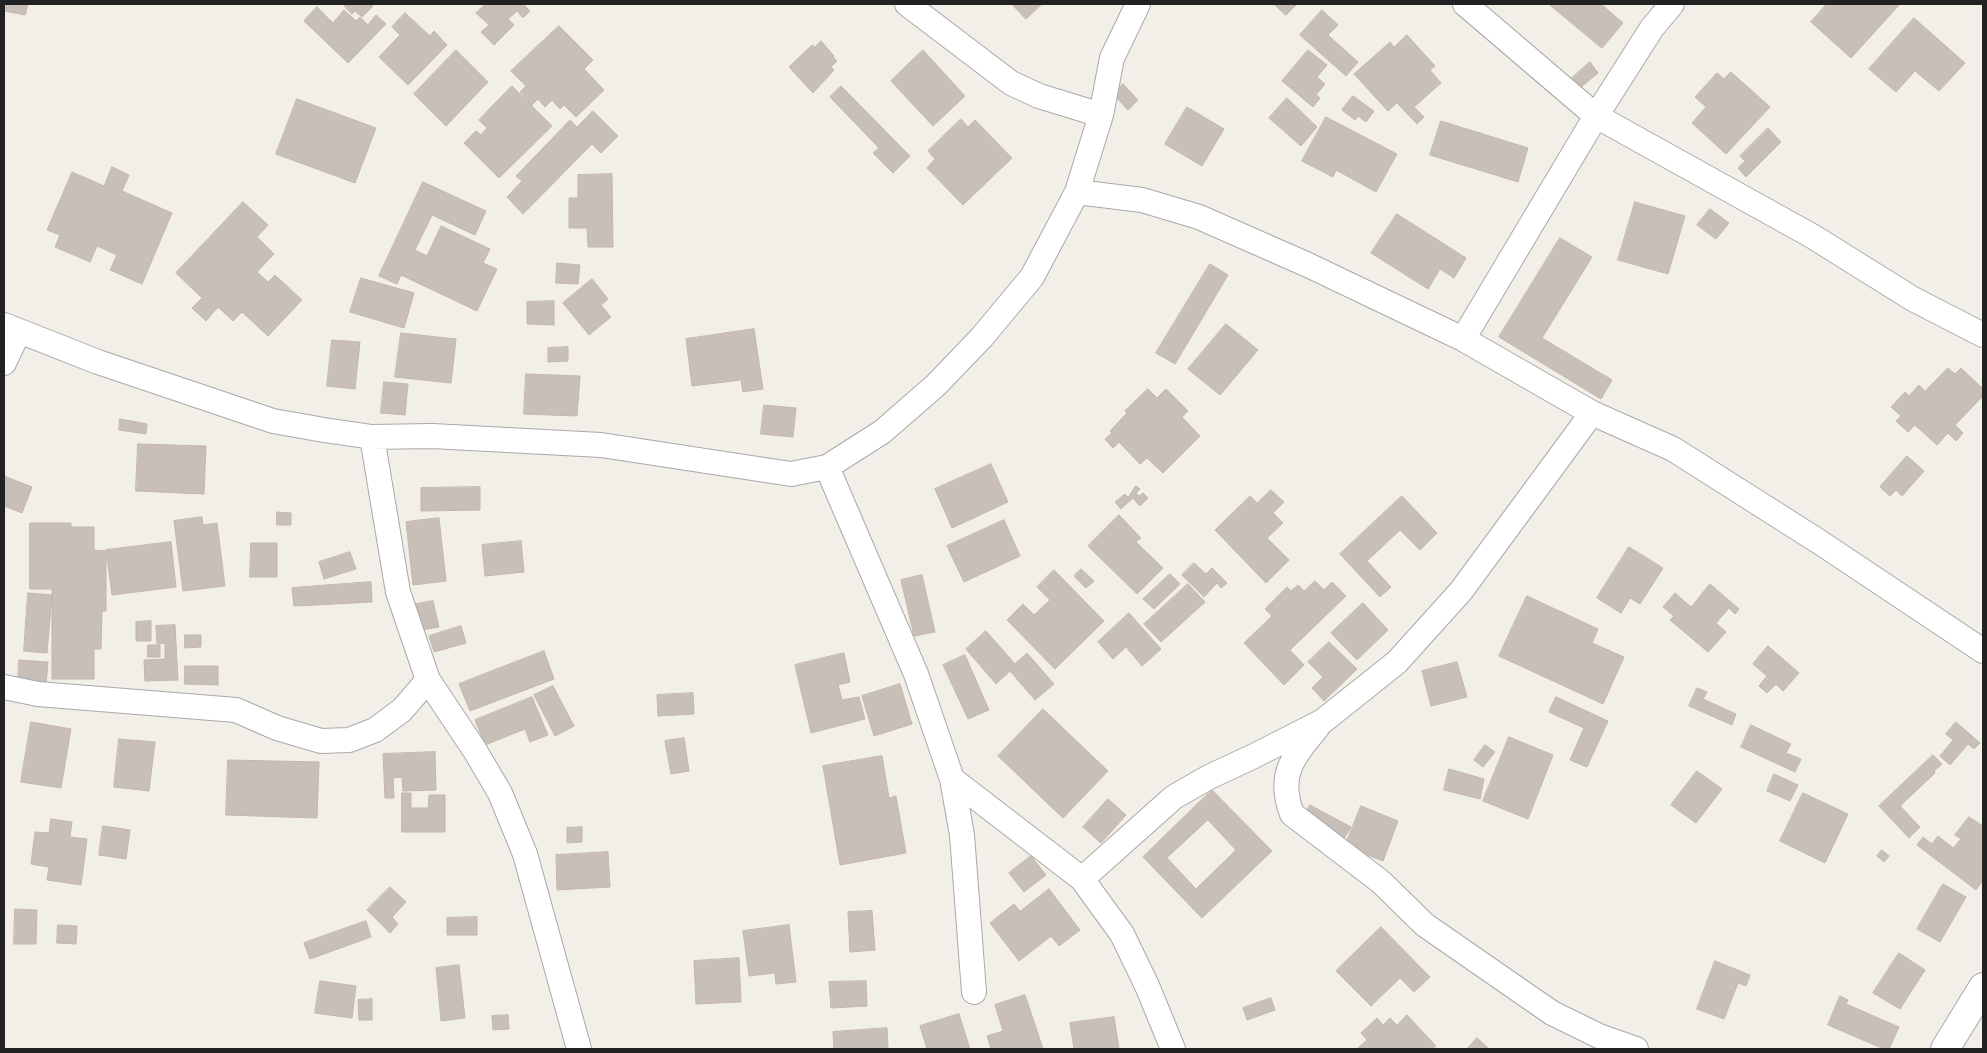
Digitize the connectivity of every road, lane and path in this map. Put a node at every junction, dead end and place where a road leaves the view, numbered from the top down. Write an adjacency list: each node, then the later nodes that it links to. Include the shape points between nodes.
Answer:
1 (907, 4): 5 (street, via 1011,83 1039,96)
2 (1138, 4): 5 (street, via 1112,58)
3 (1465, 4): 6 (street)
4 (1672, 4): 6 (street, via 1652,28)
5 (1101, 115): 7 (street)
6 (1596, 116): 9 (street); 10 (street)
7 (1077, 192): 10 (street, via 1142,200 1199,217 1308,265); 14 (street, via 1032,277 982,338 936,385 882,432)
8 (12, 328): 11 (street); 13 (street, via 98,362 273,421)
9 (1983, 336)
10 (1463, 340): 12 (street)
11 (4, 363)
12 (1592, 413): 15 (street, via 1673,449); 18 (street, via 1461,591 1397,662)
13 (372, 437): 14 (street, via 432,436 600,445 791,474); 16 (street, via 398,592)
14 (826, 467): 19 (street, via 916,674)
15 (1983, 651)
16 (428, 680): 17 (street, via 402,710 374,730 349,740 321,741 277,728 236,710 38,694); 23 (street, via 500,793 525,854)
17 (4, 688)
18 (1323, 721): 20 (street, via 1174,797); 25 (street, via 1294,756 1288,772 1286,798 1292,814 1381,882 1425,925 1552,1013 1598,1036)
19 (952, 779): 20 (street); 22 (street, via 962,835)
20 (1082, 880): 24 (street, via 1122,934)
21 (1983, 987): 26 (street)
22 (974, 992)
23 (579, 1049)
24 (1173, 1049)
25 (1636, 1049)
26 (1945, 1049)

